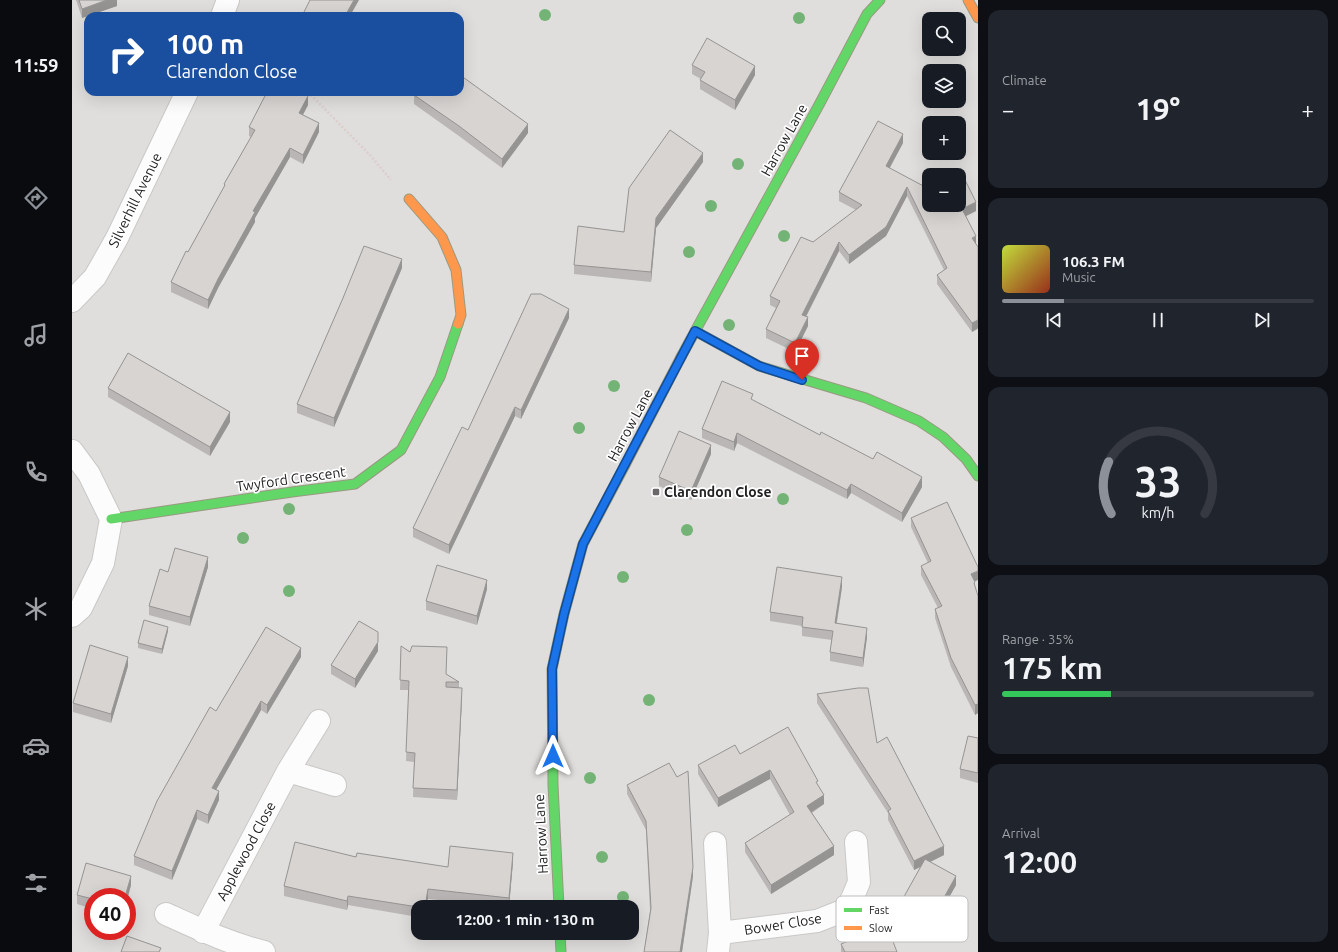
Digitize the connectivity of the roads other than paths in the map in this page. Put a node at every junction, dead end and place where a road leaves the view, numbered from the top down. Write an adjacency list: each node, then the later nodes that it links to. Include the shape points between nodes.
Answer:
1 (228, 0): 4 (street)
2 (880, 0): 9 (main road, Harrow Lane, via 867,14)
3 (968, 0): 5 (main road)
4 (224, 12)
5 (978, 18)
6 (185, 96): 8 (street, Silverhill Avenue, via 117,238 95,277)
7 (409, 200): 12 (main road, Twyford Crescent, via 442,237 456,270 461,315 440,377 401,450 355,484)
8 (72, 301)
9 (695, 331): 11 (main road, via 759,366 866,398 919,421 943,437 966,458); 20 (main road, Harrow Lane, via 583,544 564,614 552,669 553,785)
10 (72, 451): 12 (street, via 90,474)
11 (978, 476)
12 (111, 518): 13 (street, via 104,563 81,608)
13 (72, 616)
14 (318, 721): 15 (street, Applewood Close)
15 (288, 771): 16 (street); 23 (street, Applewood Close)
16 (336, 785)
17 (856, 842): 19 (street, Bower Close, via 859,882)
18 (715, 843): 25 (street, Bower Close)
19 (853, 896)
20 (559, 900)
21 (166, 914): 23 (street)
22 (836, 914): 25 (street, Bower Close, via 817,921)
23 (203, 932): 26 (street, via 236,945)
24 (560, 940): 27 (main road)
25 (719, 942)
26 (264, 952)
27 (561, 952)

